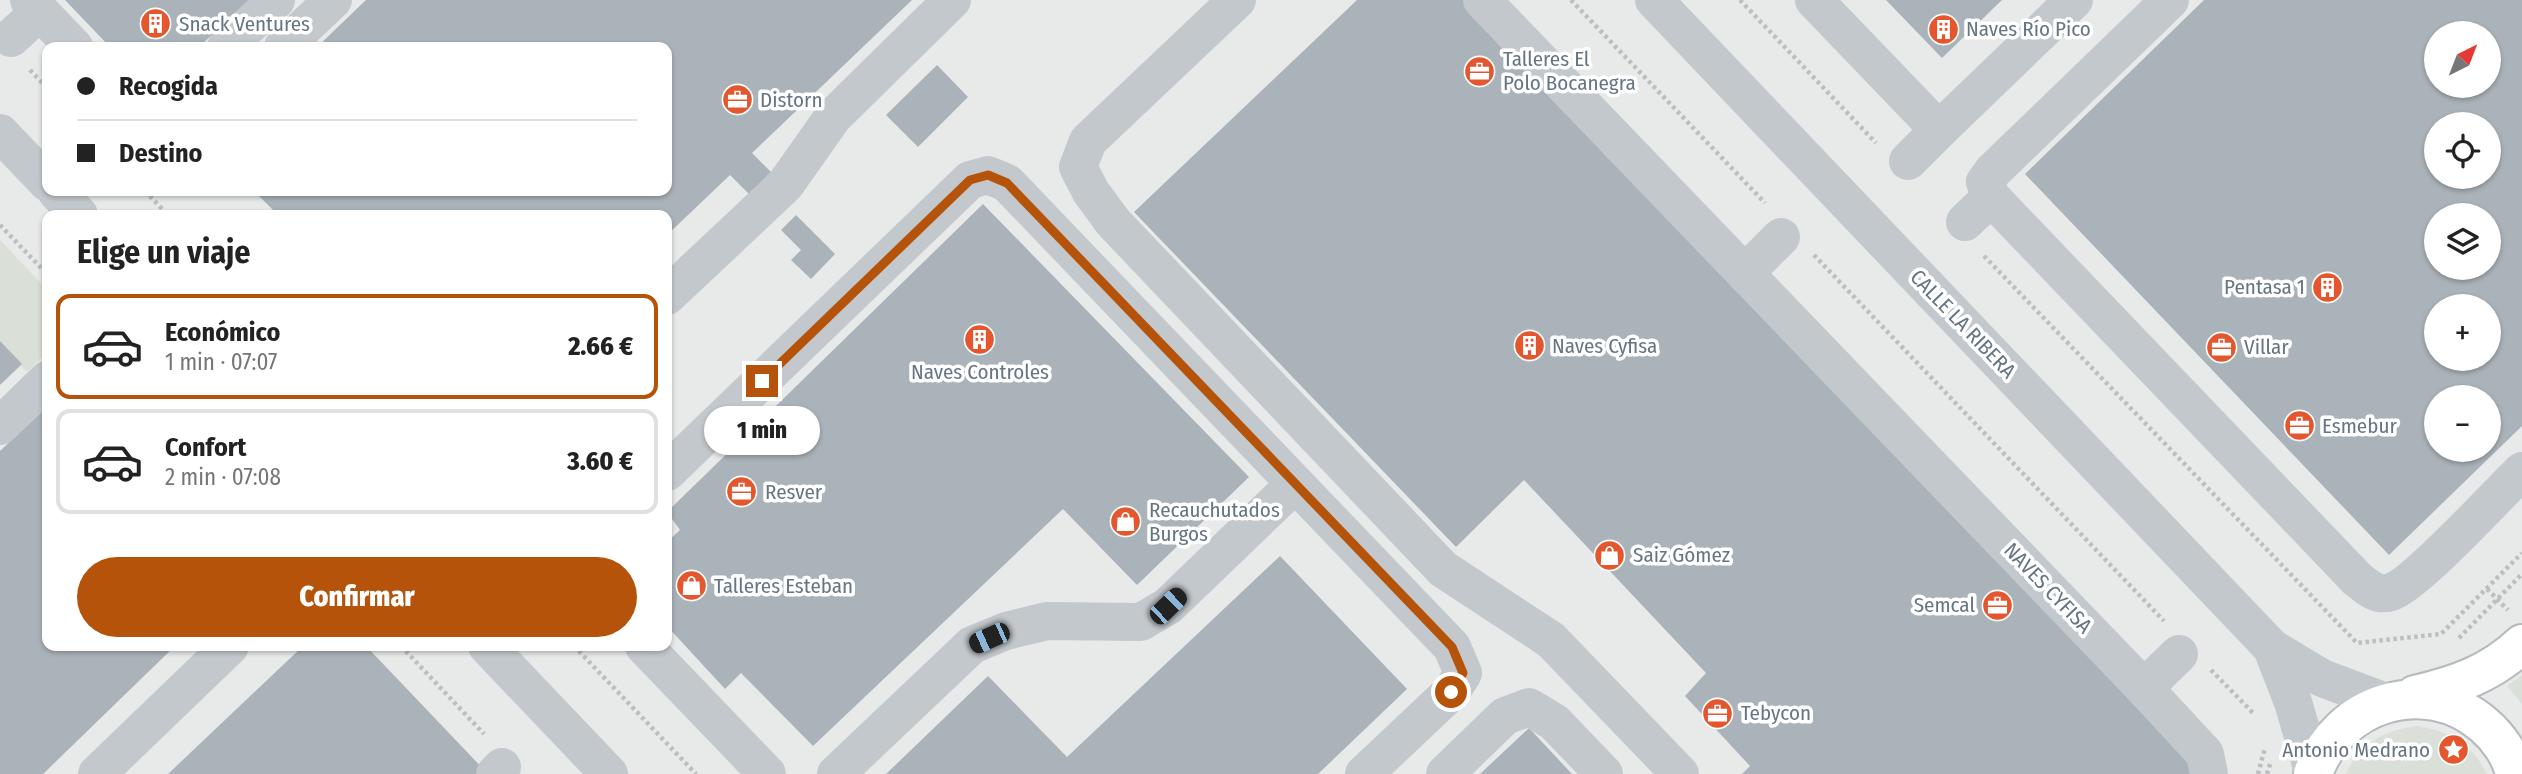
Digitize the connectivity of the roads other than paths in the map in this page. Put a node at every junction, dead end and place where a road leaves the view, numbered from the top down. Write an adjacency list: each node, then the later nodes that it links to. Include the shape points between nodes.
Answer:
1 (276, 0): 13 (street)
2 (333, 0): 14 (street)
3 (952, 0): 23 (street, via 833,117 785,185)
4 (1237, 0): 45 (street, via 1088,141 1078,167 1091,192 1113,222 1443,569 1551,640)
5 (1654, 0): 31 (street, CALLE LA RIBERA)
6 (1814, 0): 15 (street)
7 (2074, 0): 15 (street)
8 (2169, 0): 27 (street, via 1993,171 1978,209 2375,593 2391,592 2413,578)
9 (1484, 1): 22 (street, NAVES CYFISA)
10 (34, 5): 11 (street); 12 (street)
11 (11, 38)
12 (69, 42)
13 (231, 42)
14 (288, 42)
15 (1939, 130): 17 (street)
16 (0, 133): 18 (street)
17 (1908, 161)
18 (42, 177)
19 (60, 196): 20 (street)
20 (74, 210)
21 (1787, 232): 22 (street)
22 (1745, 272): 35 (street, NAVES CYFISA)
23 (672, 291)
24 (42, 385): 25 (street)
25 (0, 426)
26 (672, 467): 28 (street, via 970,180 988,175 1007,183)
27 (2522, 471)
28 (1295, 484): 41 (street, via 1168,606 1141,622 1047,621 972,645); 42 (street, via 1452,647 1463,673 1451,692)
29 (2518, 630): 36 (main road, via 2487,673)
30 (2184, 648): 35 (street)
31 (2272, 648): 36 (street, CALLE LA RIBERA, via 2322,678); 37 (street, CALLE LA RIBERA)
32 (225, 651): 38 (street)
33 (492, 651): 39 (street)
34 (649, 651): 40 (street)
35 (2144, 688): 46 (street, NAVES CYFISA, via 2205,754)
36 (2396, 700): 37 (main road, via 2354,716 2329,740); 47 (main road, via 2439,701 2471,714 2496,736)
37 (2313, 773)
38 (97, 774)
39 (609, 774)
40 (767, 774)
41 (836, 774)
42 (1364, 774)
43 (1445, 774): 44 (street, via 1505,716 1529,707 1554,722)
44 (1604, 774)
45 (1680, 774)
46 (2209, 774)
47 (2515, 774)

